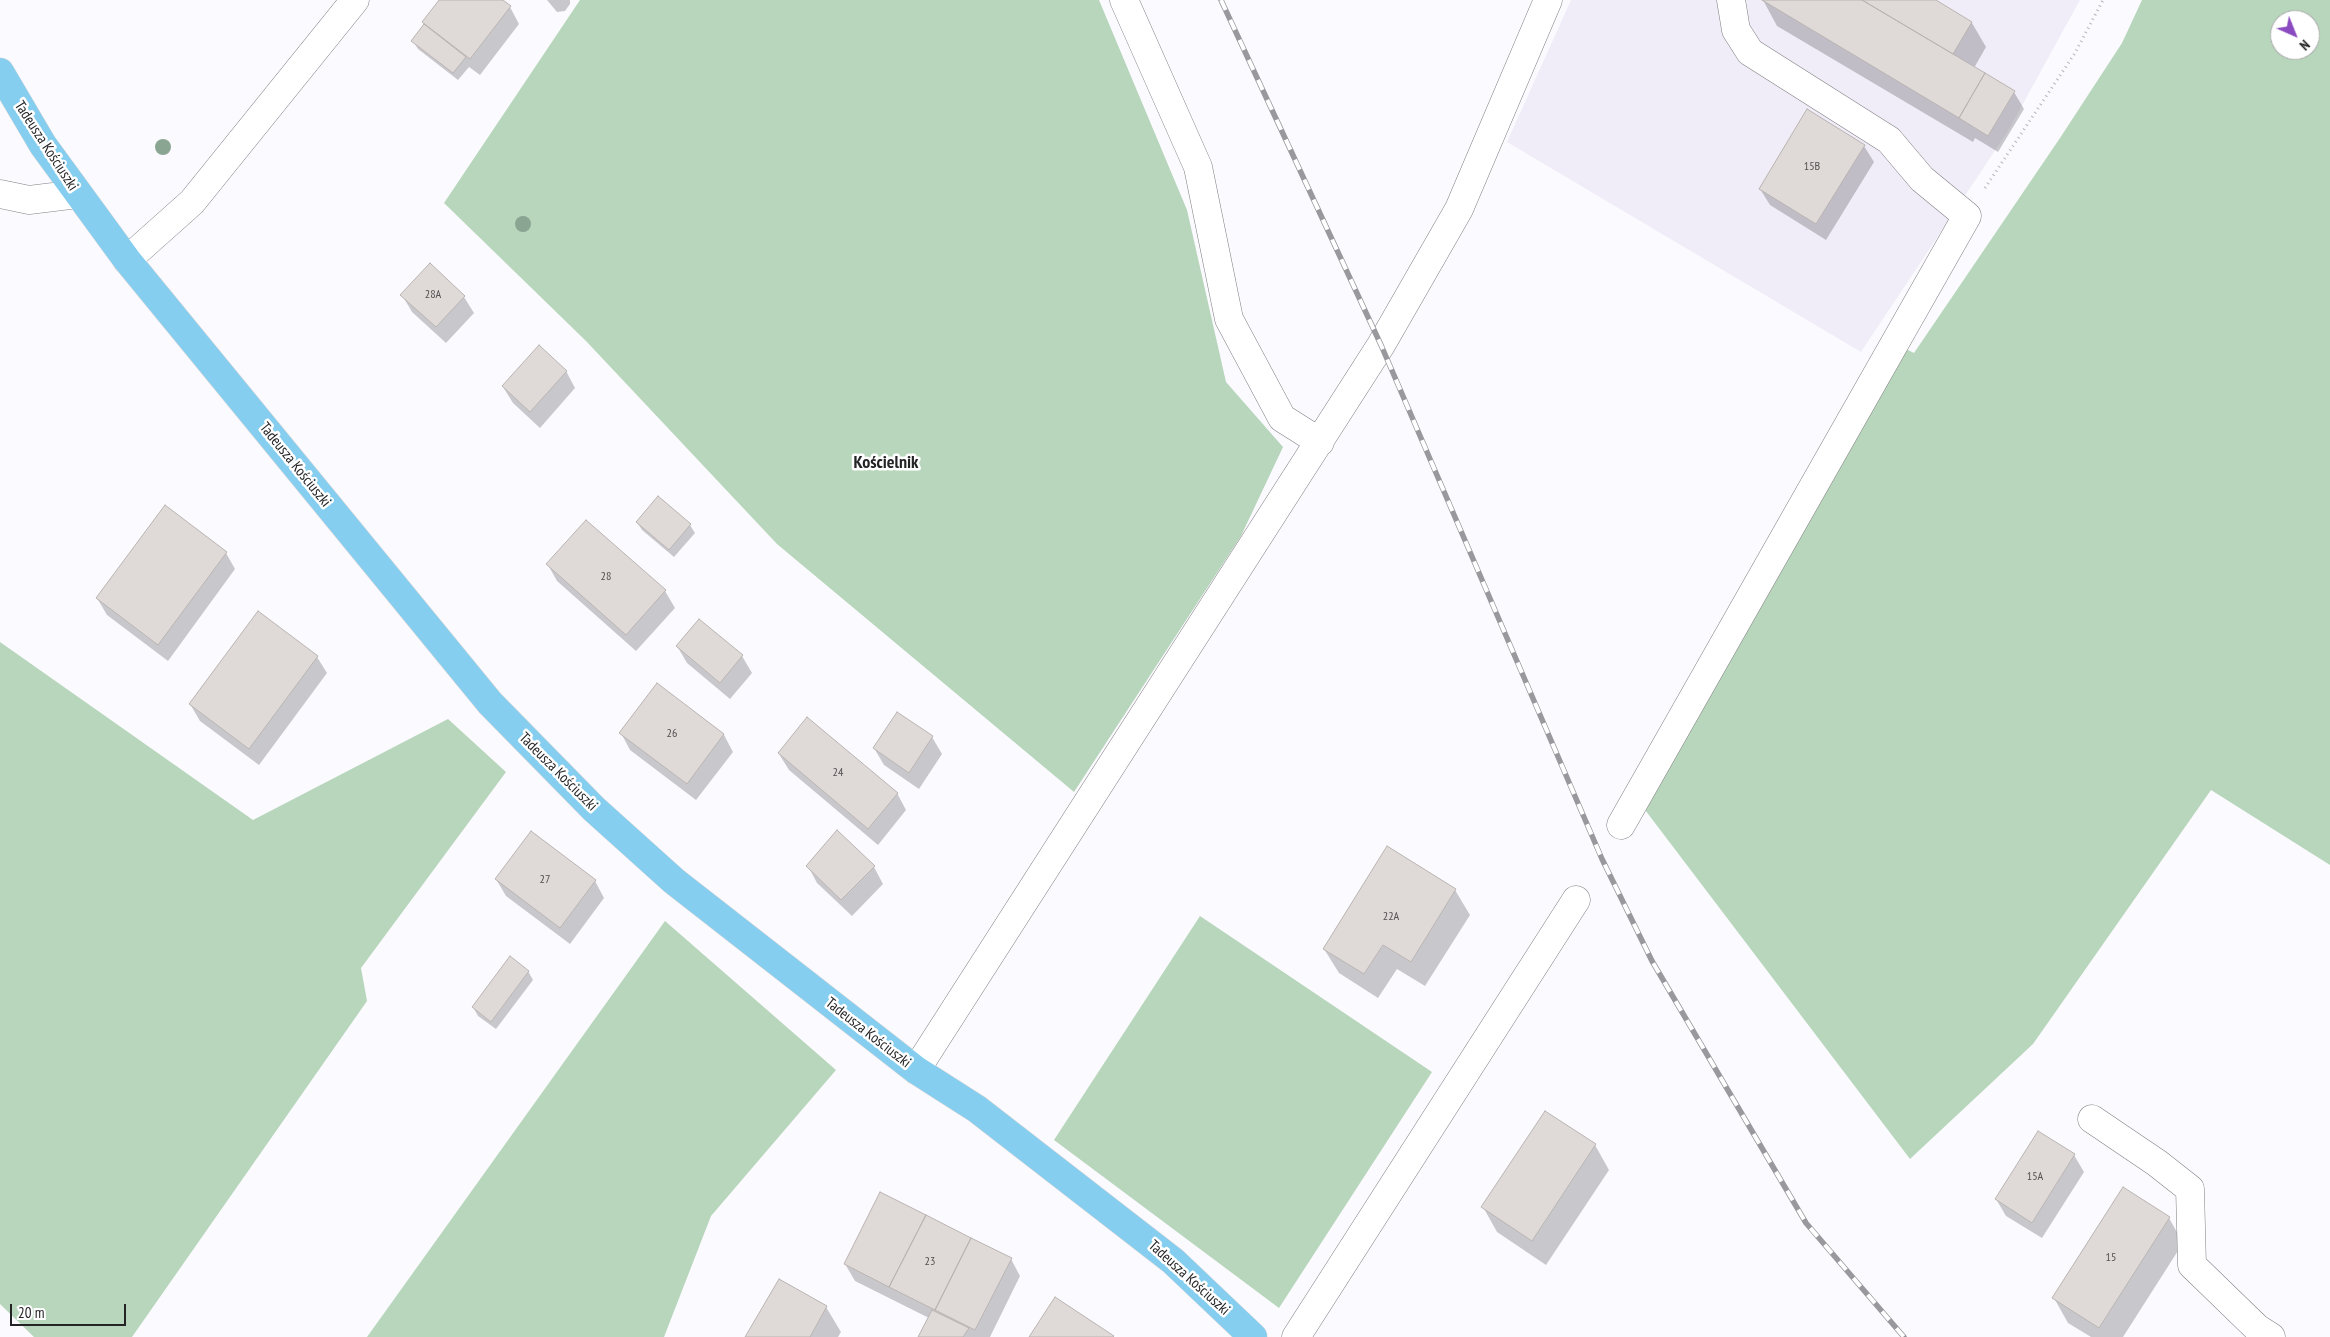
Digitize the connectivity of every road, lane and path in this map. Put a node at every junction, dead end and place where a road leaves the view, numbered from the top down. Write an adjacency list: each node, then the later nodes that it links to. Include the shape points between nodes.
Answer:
1 (355, 0): 10 (street, via 192,202)
2 (1124, 0): 11 (street, via 1198,167 1229,319 1282,418)
3 (1548, 0): 11 (street, via 1459,209 1381,345)
4 (1731, 0): 9 (street, via 1736,30 1750,52 1889,140 1922,179)
5 (2103, 0): 9 (path, via 2075,53)
6 (0, 72): 8 (main road, Tadeusza Kościuszki, via 43,145)
7 (0, 194): 8 (street, via 29,200)
8 (78, 194): 10 (main road, Tadeusza Kościuszki)
9 (1967, 216): 12 (street)
10 (128, 260): 14 (main road, Tadeusza Kościuszki, via 490,704 594,809 674,882)
11 (1320, 442): 14 (street)
12 (1621, 825)
13 (1576, 900): 17 (street)
14 (916, 1070): 16 (main road, Tadeusza Kościuszki, via 977,1109 1081,1188 1173,1261)
15 (2092, 1119): 18 (street, via 2190,1189 2192,1265 2257,1328)
16 (1253, 1337)
17 (1296, 1337)
18 (2271, 1337)

